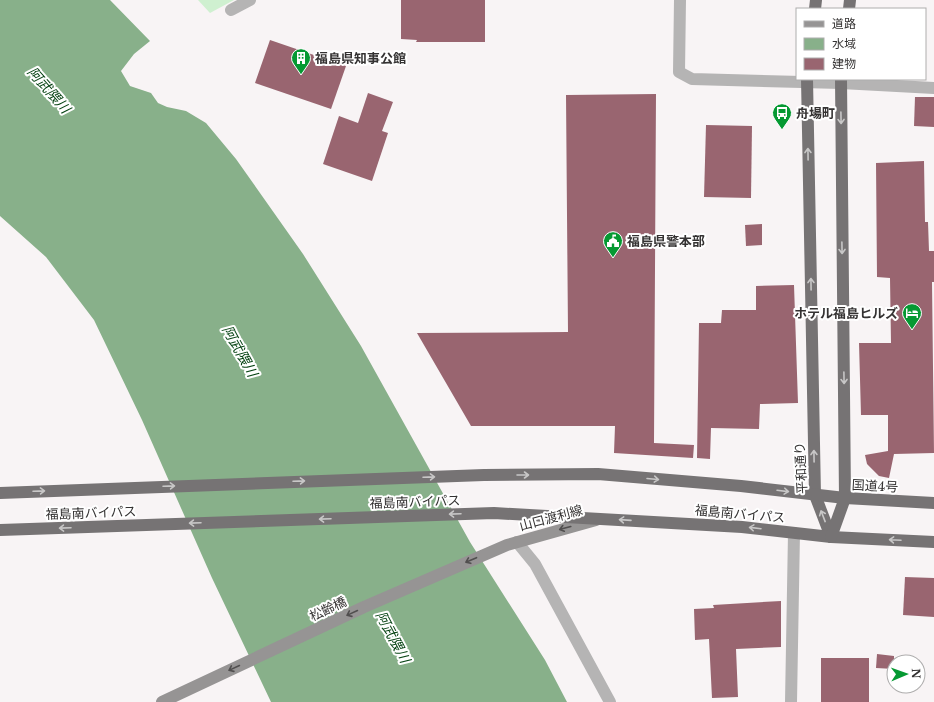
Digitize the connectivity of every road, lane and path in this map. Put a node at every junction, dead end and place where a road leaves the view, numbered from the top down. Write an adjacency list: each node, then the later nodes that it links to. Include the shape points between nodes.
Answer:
1 (250, 0): 3 (street)
2 (680, 0): 4 (street, via 679,72 692,79)
3 (231, 10)
4 (807, 81): 5 (street); 8 (highway, 平和通り, one-way to 4)
5 (841, 81): 6 (street); 9 (highway, one-way to 9)
6 (934, 88)
7 (0, 493): 8 (highway, 福島南バイパス, one-way to 8, via 484,474 598,474)
8 (815, 495): 9 (highway, 国道4号); 14 (highway, 平和通り, one-way to 8)
9 (845, 498): 10 (highway, 国道4号); 14 (highway)
10 (934, 503)
11 (603, 518): 12 (highway, 福島南バイパス, one-way to 12, via 494,513); 13 (highway, 福島南バイパス, one-way to 11); 16 (main road, 山口渡利線, one-way to 16)
12 (0, 530)
13 (794, 533): 14 (highway, 福島南バイパス); 19 (street)
14 (831, 537): 15 (highway, one-way to 14)
15 (934, 542)
16 (512, 543): 17 (main road, 松齢橋, one-way to 17, via 364,607); 18 (street, via 535,564)
17 (162, 702)
18 (610, 702)
19 (791, 702)

